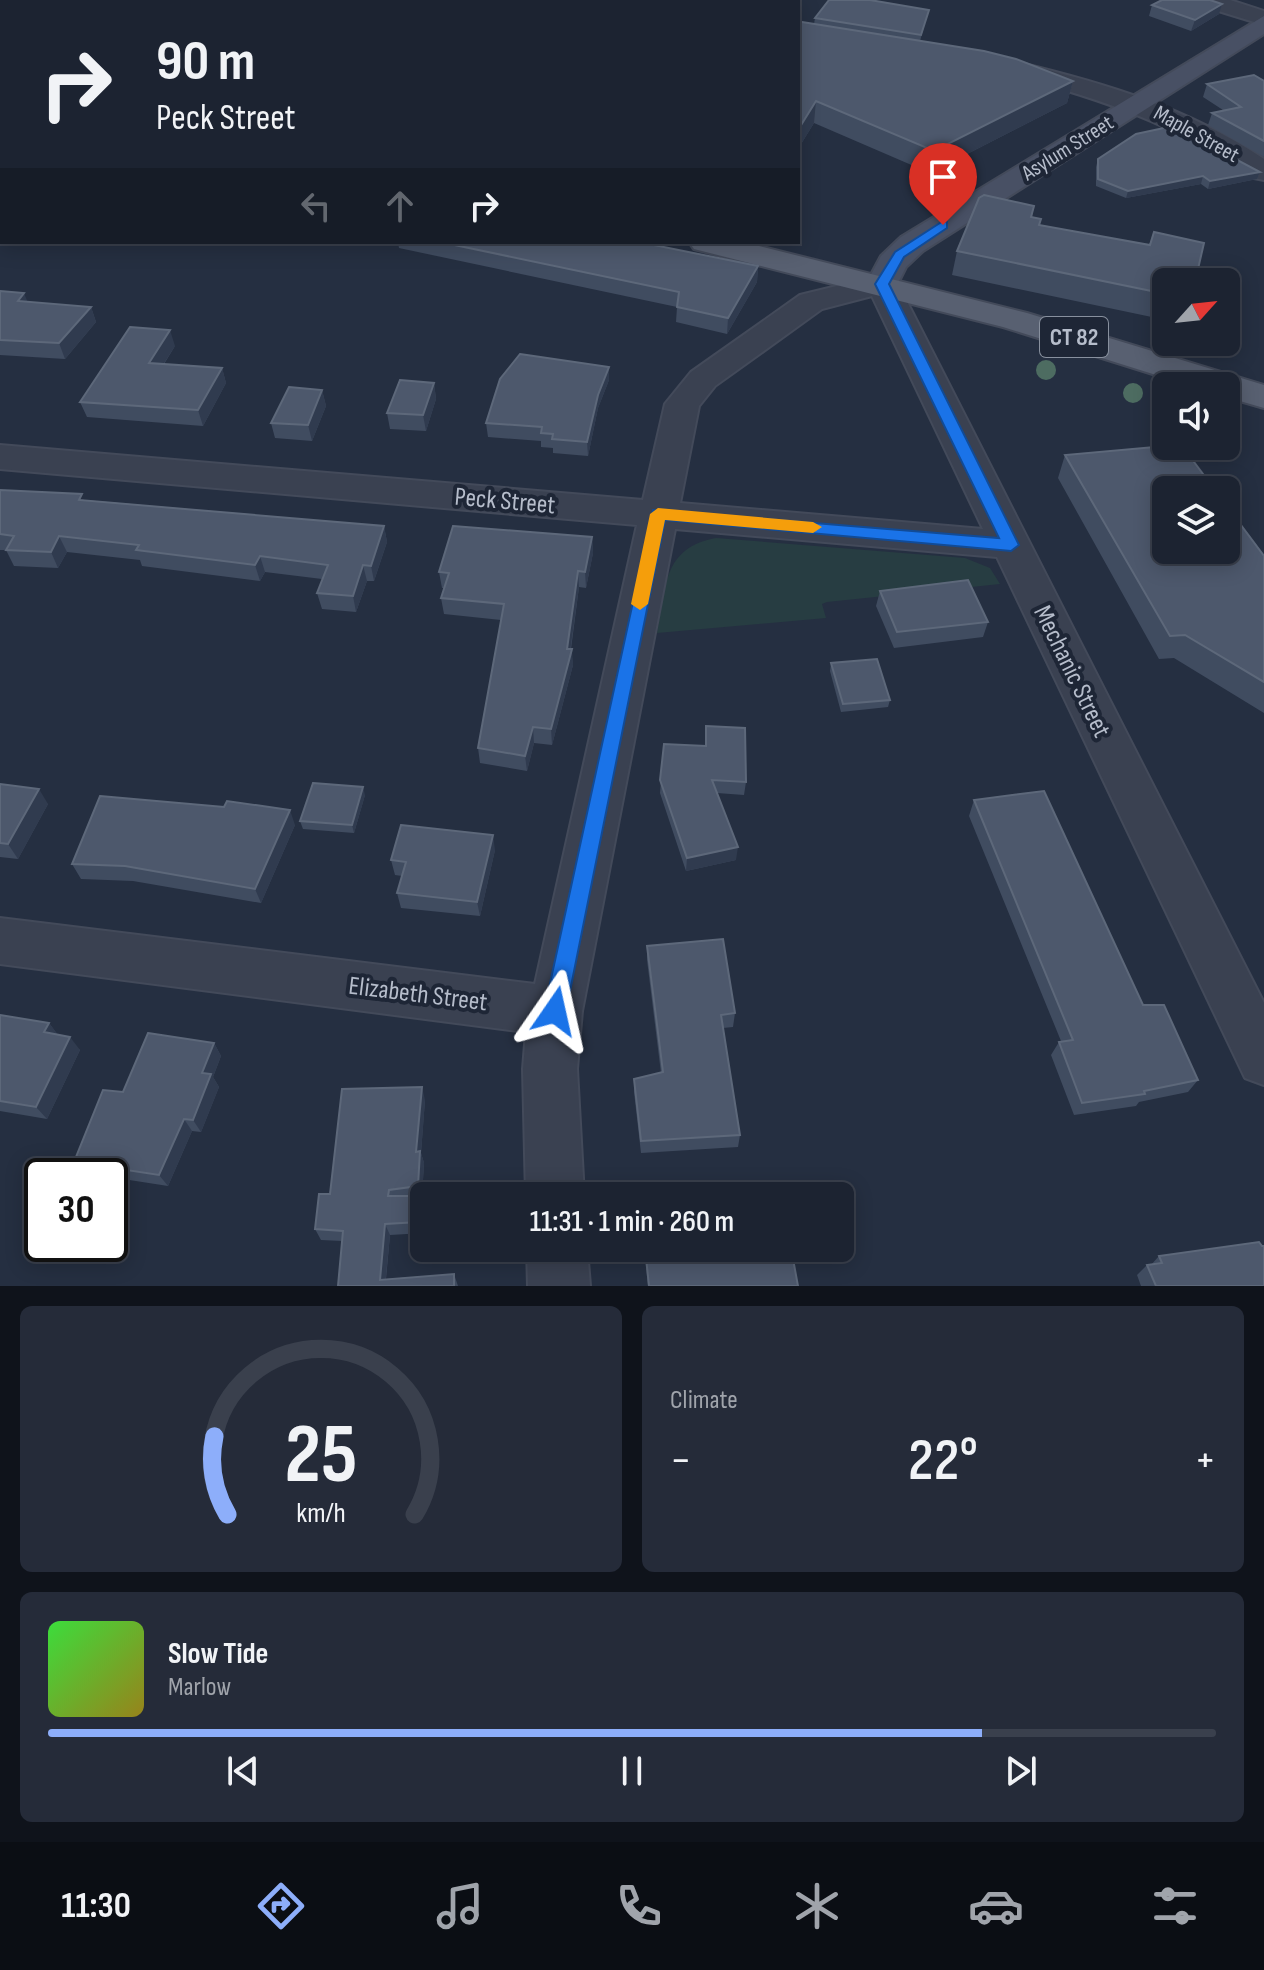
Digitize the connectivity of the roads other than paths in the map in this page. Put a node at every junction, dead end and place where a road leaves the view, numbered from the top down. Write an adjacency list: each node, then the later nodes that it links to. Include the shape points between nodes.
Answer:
1 (1207, 0): 2 (street)
2 (1264, 20): 4 (street, Asylum Street)
3 (994, 65): 4 (street, Maple Street)
4 (1138, 102): 5 (street, Maple Street, via 1186,123); 7 (street, Asylum Street, via 912,244 892,263)
5 (1264, 172)
6 (713, 244): 7 (main road, CT 82)
7 (882, 284): 8 (main road, CT 82, via 1117,349); 10 (street, via 811,302 695,386 679,414); 11 (street, Mechanic Street)
8 (1264, 397)
9 (0, 457): 10 (street, Peck Street)
10 (658, 514): 11 (street, Peck Street); 13 (street)
11 (1011, 545): 14 (street, Mechanic Street)
12 (0, 941): 13 (street, Elizabeth Street)
13 (555, 1011): 15 (street, via 550,1069)
14 (1264, 1059)
15 (554, 1182)
16 (558, 1262): 17 (street)
17 (559, 1286)

